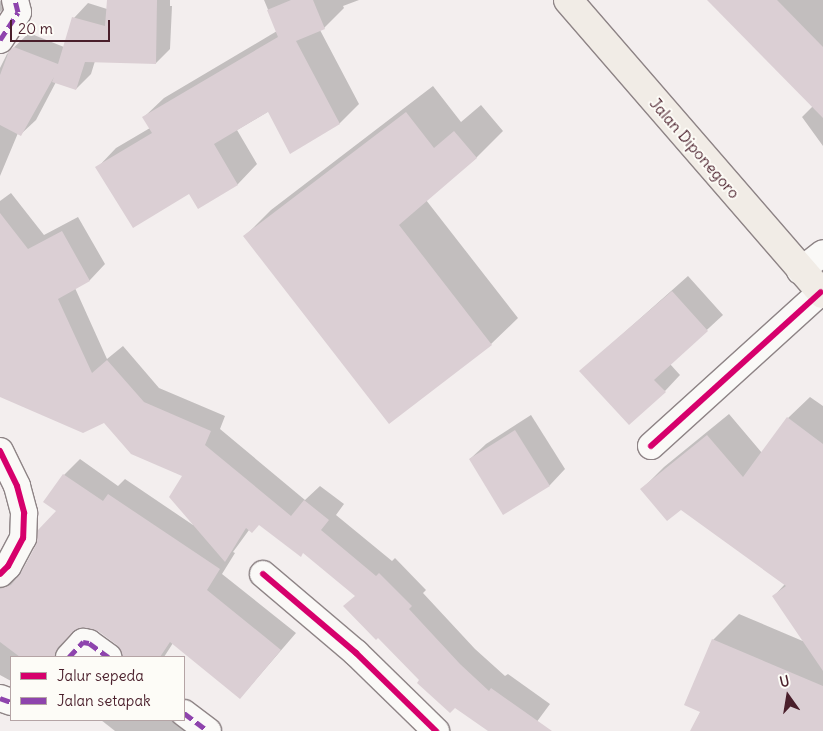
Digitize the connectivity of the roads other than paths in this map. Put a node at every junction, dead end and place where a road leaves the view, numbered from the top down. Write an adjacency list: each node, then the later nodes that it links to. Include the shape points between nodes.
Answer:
1 (15, 0): 3 (street, via 18,12)
2 (568, 0): 5 (main road, Jalan Diponegoro)
3 (0, 40)
4 (823, 253): 5 (street)
5 (800, 270): 6 (main road, Jalan Diponegoro)
6 (822, 293): 7 (street)
7 (652, 446)
8 (0, 451): 9 (street, via 17,486 24,513 23,538)
9 (0, 574)
10 (263, 574): 15 (street, via 356,653)
11 (70, 656): 12 (street, via 83,642 88,642)
12 (107, 656)
13 (185, 714): 14 (street)
14 (208, 731)
15 (436, 731)

